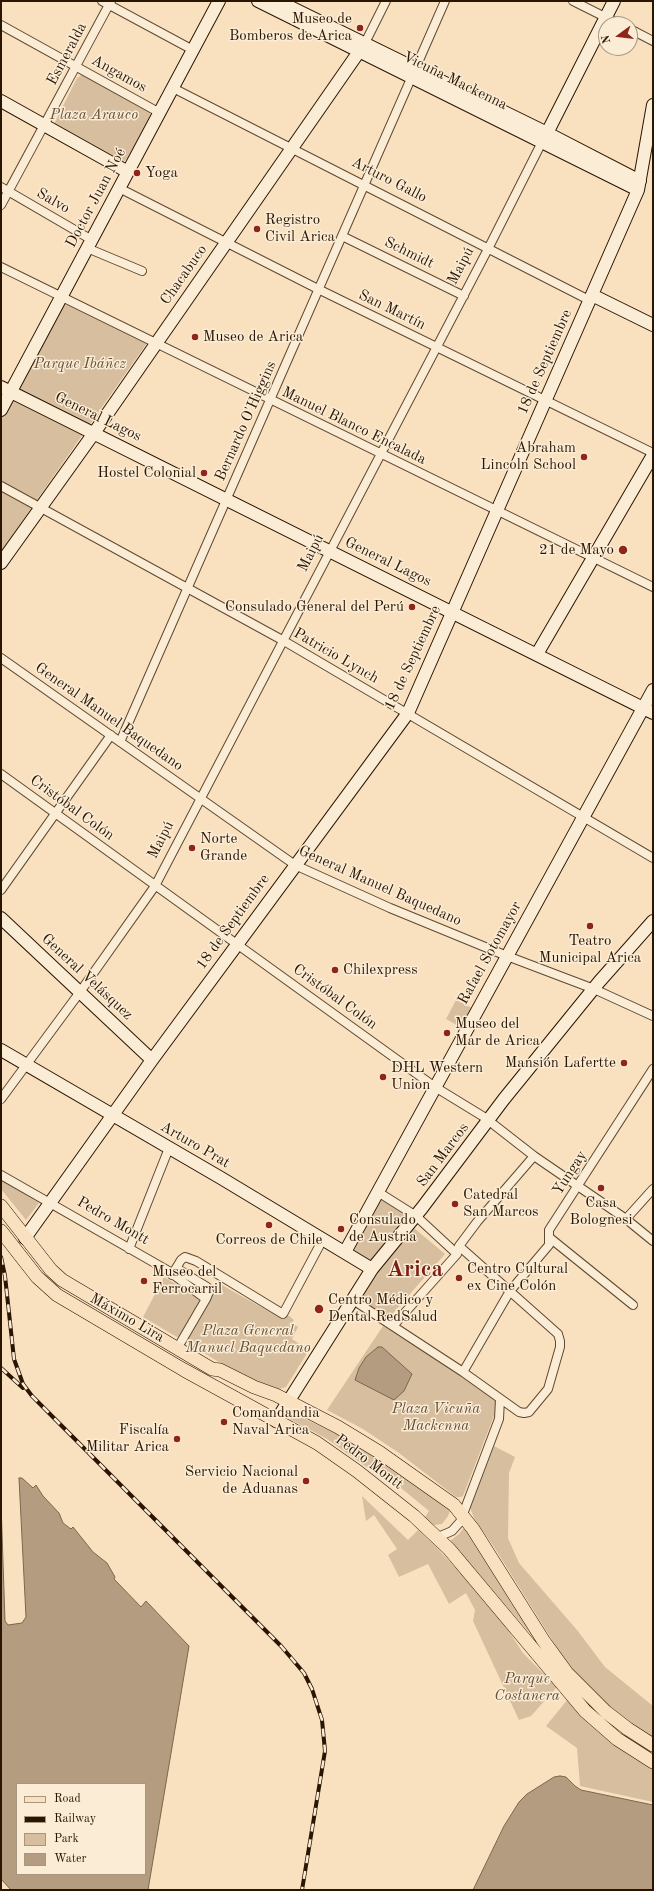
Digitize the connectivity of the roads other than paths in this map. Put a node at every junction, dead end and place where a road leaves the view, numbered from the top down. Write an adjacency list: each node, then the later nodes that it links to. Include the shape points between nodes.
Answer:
1 (219, 1): 16 (street, Doctor Juan Noé)
2 (258, 1): 15 (street, Vicuña Mackenna)
3 (278, 1): 15 (street, Vicuña Mackenna)
4 (386, 1): 15 (street, Chacabuco)
5 (445, 1): 18 (street, Bernardo O'Higgins)
6 (573, 1): 9 (street)
7 (614, 1): 10 (street, Maipú)
8 (107, 2): 16 (street); 17 (street, Esmeralda)
9 (602, 16)
10 (607, 16)
11 (1, 25): 17 (street, Angamos)
12 (598, 33): 24 (street, Maipú)
13 (638, 33): 14 (street)
14 (653, 41)
15 (362, 47): 18 (street, Vicuña Mackenna); 25 (street, Chacabuco)
16 (193, 50): 19 (street, Doctor Juan Noé)
17 (76, 66): 22 (street, Angamos); 23 (street, Esmeralda)
18 (414, 73): 24 (street, Vicuña Mackenna); 27 (street, Bernardo O'Higgins)
19 (173, 88): 22 (street, Doctor Juan Noé); 25 (street, Arturo Gallo)
20 (1, 101): 23 (street)
21 (653, 105): 28 (street, 18 de Septiembre)
22 (160, 113): 26 (street, Doctor Juan Noé)
23 (45, 125): 26 (street); 30 (street, Esmeralda)
24 (544, 137): 28 (street, Vicuña Mackenna); 35 (street, Maipú)
25 (292, 148): 27 (street, Arturo Gallo); 33 (street, Chacabuco)
26 (128, 172): 29 (street, Doctor Juan Noé)
27 (364, 185): 32 (street, Bernardo O'Higgins); 35 (street, Arturo Gallo)
28 (639, 186): 41 (street, 18 de Septiembre)
29 (119, 188): 33 (street, San Martín); 34 (street, Doctor Juan Noé)
30 (5, 189): 31 (street, Esmeralda); 34 (street, Salvo)
31 (1, 204)
32 (342, 236): 38 (street, Bernardo O'Higgins); 39 (street, Schmidt)
33 (226, 242): 38 (street, San Martín); 43 (street, Chacabuco)
34 (90, 244): 37 (street, Salvo); 40 (street, Doctor Juan Noé)
35 (488, 249): 39 (street, Maipú); 41 (street, Arturo Gallo)
36 (1, 267): 40 (street, Manuel Blanco Encalada)
37 (142, 271)
38 (318, 289): 44 (street, San Martín); 46 (street, Bernardo O'Higgins)
39 (464, 296): 44 (street, Maipú)
40 (61, 297): 43 (street, Manuel Blanco Encalada); 45 (street, Doctor Juan Noé)
41 (590, 298): 42 (street, Arturo Gallo); 47 (street, 18 de Septiembre)
42 (653, 325)
43 (156, 343): 46 (street, Manuel Blanco Encalada); 49 (street, Chacabuco)
44 (436, 347): 47 (street, San Martín); 50 (street, Maipú)
45 (6, 389): 48 (street, Doctor Juan Noé); 49 (street, General Lagos)
46 (270, 400): 50 (street, Manuel Blanco Encalada); 53 (street, Bernardo O'Higgins)
47 (545, 401): 51 (street, San Martín); 55 (street, 18 de Septiembre)
48 (1, 410)
49 (94, 433): 53 (street, General Lagos); 54 (street, Chacabuco)
50 (381, 454): 55 (street, Manuel Blanco Encalada); 56 (street, Maipú)
51 (653, 454): 57 (street)
52 (1, 486): 54 (street, Patricio Lynch)
53 (227, 499): 56 (street, General Lagos); 60 (street, Bernardo O'Higgins)
54 (40, 508): 58 (street, Chacabuco); 60 (street, Patricio Lynch)
55 (497, 511): 57 (street, Manuel Blanco Encalada); 61 (street, 18 de Septiembre)
56 (331, 551): 61 (street, General Lagos); 62 (street, Maipú)
57 (594, 558): 59 (street, Manuel Blanco Encalada); 63 (street)
58 (1, 563)
59 (653, 587)
60 (187, 588): 62 (street, Patricio Lynch); 69 (street, Bernardo O'Higgins)
61 (452, 612): 63 (street, General Lagos); 67 (street, 18 de Septiembre)
62 (284, 641): 67 (street, Patricio Lynch); 71 (street, Maipú)
63 (537, 654): 66 (street, General Lagos)
64 (1, 658): 68 (street, General Manuel Baquedano)
65 (653, 690): 66 (street, Rafael Sotomayor)
66 (648, 710): 73 (street, Rafael Sotomayor)
67 (408, 713): 73 (street, Patricio Lynch); 75 (street, 18 de Septiembre)
68 (111, 735): 69 (street, General Manuel Baquedano); 72 (street)
69 (120, 742): 71 (street, General Manuel Baquedano)
70 (1, 774): 72 (street, Cristóbal Colón)
71 (200, 799): 75 (street, General Manuel Baquedano); 76 (street, Maipú)
72 (55, 814): 76 (street, Cristóbal Colón); 77 (street)
73 (583, 817): 74 (street, Patricio Lynch); 81 (street, Rafael Sotomayor)
74 (653, 858)
75 (295, 865): 80 (street, 18 de Septiembre); 81 (street, General Manuel Baquedano, via 390,908)
76 (155, 886): 80 (street, Cristóbal Colón); 83 (street, Maipú)
77 (1, 890)
78 (1, 918): 83 (street, General Velásquez)
79 (653, 921): 82 (street, San Marcos)
80 (237, 944): 86 (street, 18 de Septiembre); 89 (street, Cristóbal Colón)
81 (507, 956): 82 (street, General Manuel Baquedano); 89 (street, Rafael Sotomayor)
82 (594, 989): 84 (street, General Manuel Baquedano); 92 (street, San Marcos)
83 (80, 992): 86 (street, General Velásquez); 87 (street, Maipú)
84 (653, 1016)
85 (1, 1050): 87 (street, Arturo Prat)
86 (152, 1060): 91 (street, 18 de Septiembre)
87 (26, 1065): 90 (street, Maipú); 91 (street, Arturo Prat)
88 (653, 1068): 96 (street, Yungay)
89 (435, 1086): 92 (street, Cristóbal Colón); 98 (street, Rafael Sotomayor)
90 (1, 1099)
91 (112, 1115): 93 (street, Arturo Prat); 99 (street, 18 de Septiembre)
92 (488, 1121): 94 (street, Cristóbal Colón); 101 (street, San Marcos)
93 (169, 1148): 106 (street, Arturo Prat); 108 (street)
94 (534, 1156): 96 (street, Cristóbal Colón); 109 (street, via 477,1222)
95 (1, 1175): 99 (street, Pedro Montt)
96 (578, 1187): 102 (street, Cristóbal Colón); 105 (street, Yungay, via 549,1230)
97 (653, 1189): 102 (street)
98 (378, 1192): 101 (street); 110 (street, Rafael Sotomayor)
99 (50, 1203): 104 (street, 18 de Septiembre); 108 (street, Pedro Montt)
100 (1, 1206): 104 (main road, Máximo Lira)
101 (416, 1216): 109 (street); 111 (street, San Marcos)
102 (626, 1219): 107 (street, Cristóbal Colón)
103 (1, 1231): 123 (main road, Máximo Lira, via 37,1277 57,1296)
104 (25, 1238): 116 (main road, Máximo Lira, via 62,1280)
105 (550, 1238): 113 (street, Yungay, via 549,1245); 115 (street)
106 (323, 1239): 110 (street, Arturo Prat); 112 (street, via 283,1314 196,1261 185,1257 180,1260)
107 (653, 1241)
108 (129, 1249): 112 (street, Pedro Montt)
109 (458, 1250): 113 (street); 117 (street)
110 (345, 1252): 111 (street, Arturo Prat)
111 (372, 1269): 114 (street, San Marcos)
112 (174, 1272): 118 (street, Pedro Montt, via 206,1299)
113 (510, 1291): 120 (street, Yungay); 121 (street, via 558,1334 560,1347 548,1389 529,1412 519,1412)
114 (353, 1300): 117 (street); 122 (street, San Marcos)
115 (633, 1305)
116 (136, 1325): 118 (main road, Máximo Lira, via 144,1321); 119 (main road, Máximo Lira, via 212,1369)
117 (393, 1326): 120 (street)
118 (181, 1342): 119 (main road, Máximo Lira, via 215,1363)
119 (220, 1370): 122 (main road, Máximo Lira)
120 (463, 1372): 121 (street)
121 (500, 1399): 124 (street, via 499,1419)
122 (288, 1402): 123 (street, San Marcos); 124 (main road, Pedro Montt, via 338,1427 379,1452 454,1505)
123 (276, 1421): 125 (main road, Pedro Montt, via 317,1443 357,1471)
124 (462, 1516): 125 (street, via 452,1530); 126 (main road, Pedro Montt, via 564,1668 600,1707)
125 (438, 1537): 127 (main road, Pedro Montt, via 585,1711 617,1739)
126 (653, 1745)
127 (653, 1762)

